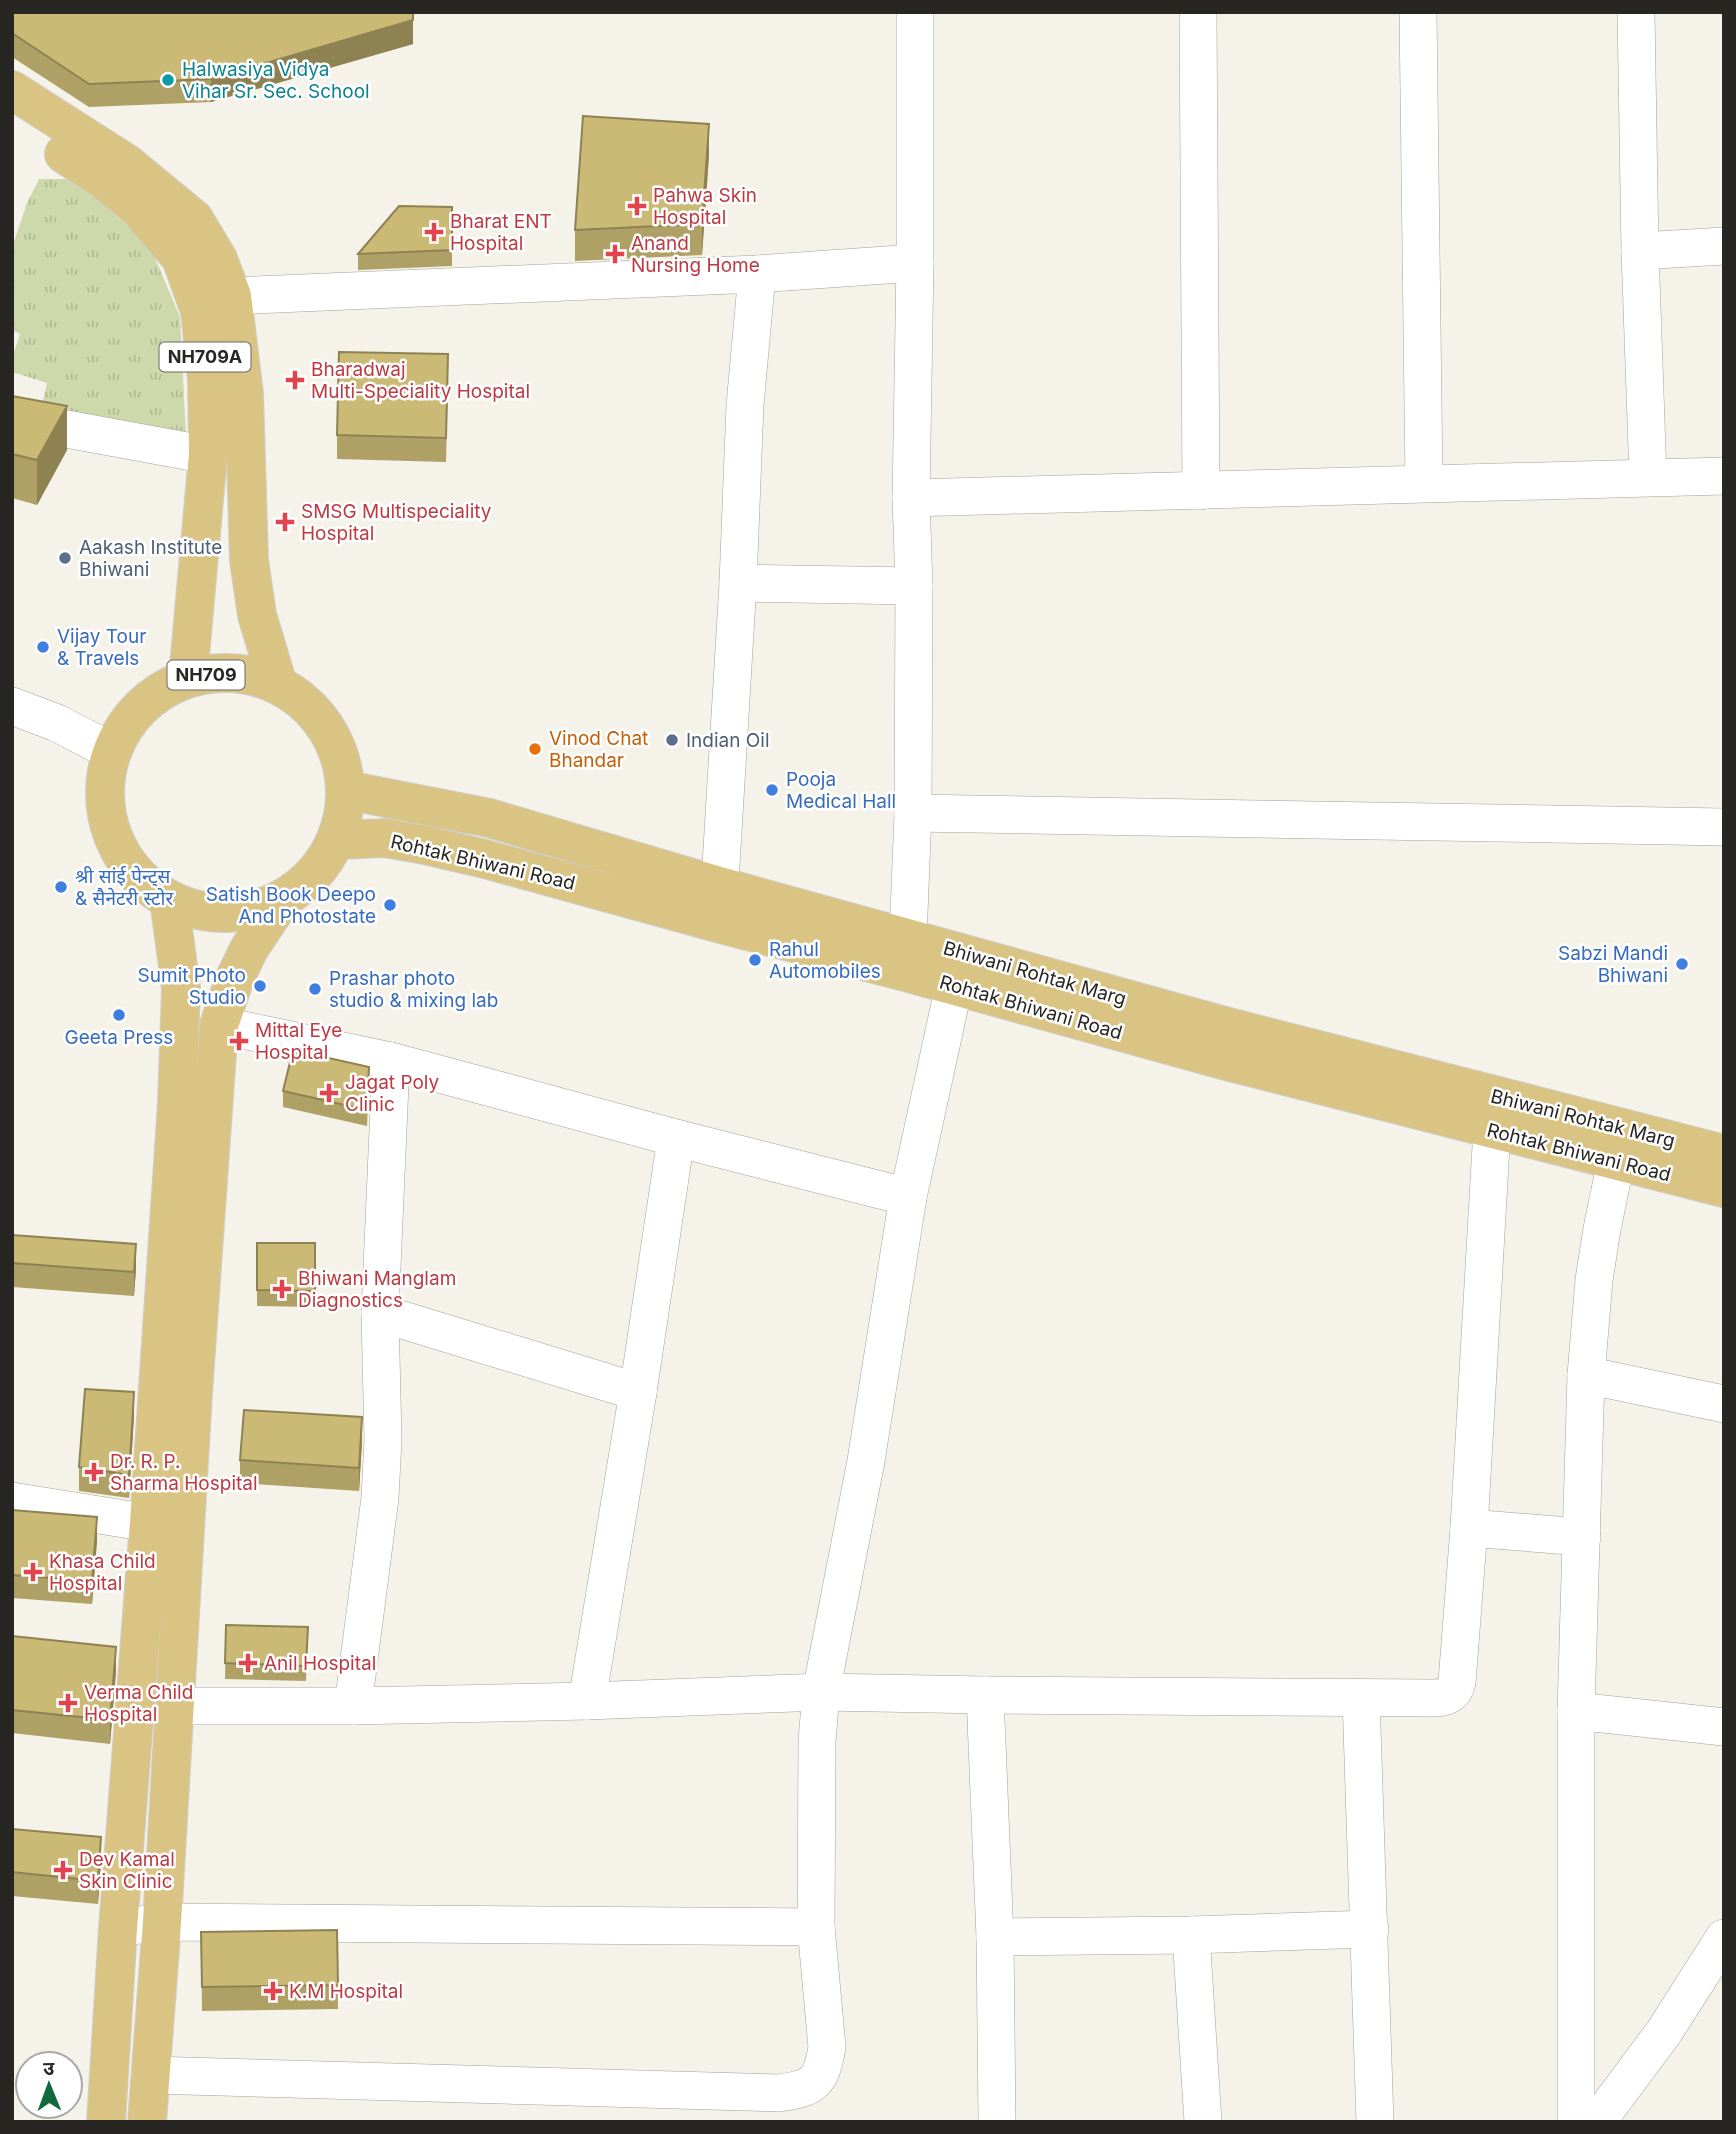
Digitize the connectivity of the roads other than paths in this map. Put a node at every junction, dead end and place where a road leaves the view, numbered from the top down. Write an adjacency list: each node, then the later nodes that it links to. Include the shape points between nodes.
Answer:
1 (915, 12): 9 (street)
2 (1198, 12): 17 (street)
3 (1418, 12): 16 (street)
4 (1636, 12): 8 (street)
5 (12, 90): 11 (main road, NH709A, via 126,163 194,219 218,258)
6 (12, 121): 13 (main road, NH709A, via 101,178 138,208 180,258 200,311)
7 (1724, 246): 8 (street)
8 (1640, 251): 15 (street)
9 (915, 263): 10 (street); 18 (street)
10 (757, 274): 11 (street); 19 (street, via 745,405)
11 (232, 296): 22 (main road, NH709A, via 244,394 249,560 257,615)
12 (12, 419): 13 (street)
13 (208, 455): 21 (main road, NH709A)
14 (1724, 476): 15 (street)
15 (1648, 477): 16 (street)
16 (1424, 483): 17 (street)
17 (1201, 491): 18 (street)
18 (911, 498): 20 (street)
19 (738, 583): 20 (street); 29 (street)
20 (914, 586): 26 (street)
21 (188, 678): 22 (main road, NH709, via 249,675); 24 (main road, NH709, via 155,694 129,719)
22 (278, 685): 25 (main road, NH709, via 306,703 327,728 341,758)
23 (12, 706): 24 (street)
24 (111, 751): 30 (main road, NH709, via 104,785 110,831 119,853 140,880)
25 (346, 790): 28 (main road, NH709); 29 (main road, Bhiwani Rohtak Marg, via 489,818)
26 (913, 813): 27 (street); 33 (street)
27 (1724, 827)
28 (337, 840): 31 (main road, NH709, via 309,881); 32 (main road, Rohtak Bhiwani Road, via 385,838 425,845)
29 (719, 886): 32 (street); 33 (main road, Bhiwani Rohtak Marg)
30 (169, 901): 31 (main road, NH709, via 206,913 244,913); 48 (main road, via 181,988 178,1090)
31 (281, 901): 35 (main road, via 248,949)
32 (718, 923): 33 (main road, Rohtak Bhiwani Road)
33 (907, 955): 34 (main road, Rohtak Bhiwani Road); 39 (main road, Bhiwani Rohtak Marg, via 1221,1025)
34 (954, 986): 37 (main road, Rohtak Bhiwani Road); 42 (street)
35 (219, 1025): 36 (street); 55 (main road)
36 (391, 1061): 38 (street); 43 (street)
37 (1492, 1129): 40 (main road, Rohtak Bhiwani Road); 49 (street)
38 (676, 1138): 42 (street); 45 (street)
39 (1724, 1154)
40 (1616, 1161): 41 (main road, Rohtak Bhiwani Road); 44 (street, via 1594,1280)
41 (1724, 1188)
42 (908, 1197): 51 (street, via 866,1461)
43 (380, 1313): 45 (street); 56 (street, via 380,1498)
44 (1586, 1375): 46 (street); 50 (street)
45 (638, 1392): 54 (street)
46 (1724, 1404)
47 (12, 1501): 48 (street)
48 (149, 1523): 60 (main road)
49 (1469, 1528): 50 (street); 53 (street, via 1454,1692 1435,1698)
50 (1582, 1537): 57 (street)
51 (821, 1692): 52 (street); 54 (street); 61 (street)
52 (985, 1695): 53 (street); 64 (street)
53 (1362, 1697): 62 (street)
54 (587, 1701): 56 (street)
55 (174, 1706): 56 (street); 59 (main road)
56 (353, 1706)
57 (1577, 1711): 58 (street); 72 (street)
58 (1724, 1727)
59 (162, 1922): 60 (street); 61 (street); 66 (main road)
60 (118, 1927): 67 (main road)
61 (816, 1927): 66 (street, via 827,2047 818,2077 802,2090 779,2093)
62 (1370, 1928): 63 (street); 71 (street)
63 (1191, 1935): 64 (street); 70 (street)
64 (995, 1937): 69 (street)
65 (1724, 1938): 73 (street, via 1664,2032)
66 (150, 2075): 68 (main road)
67 (106, 2122)
68 (147, 2122)
69 (997, 2122)
70 (1203, 2122)
71 (1375, 2122)
72 (1576, 2122)
73 (1597, 2122)

